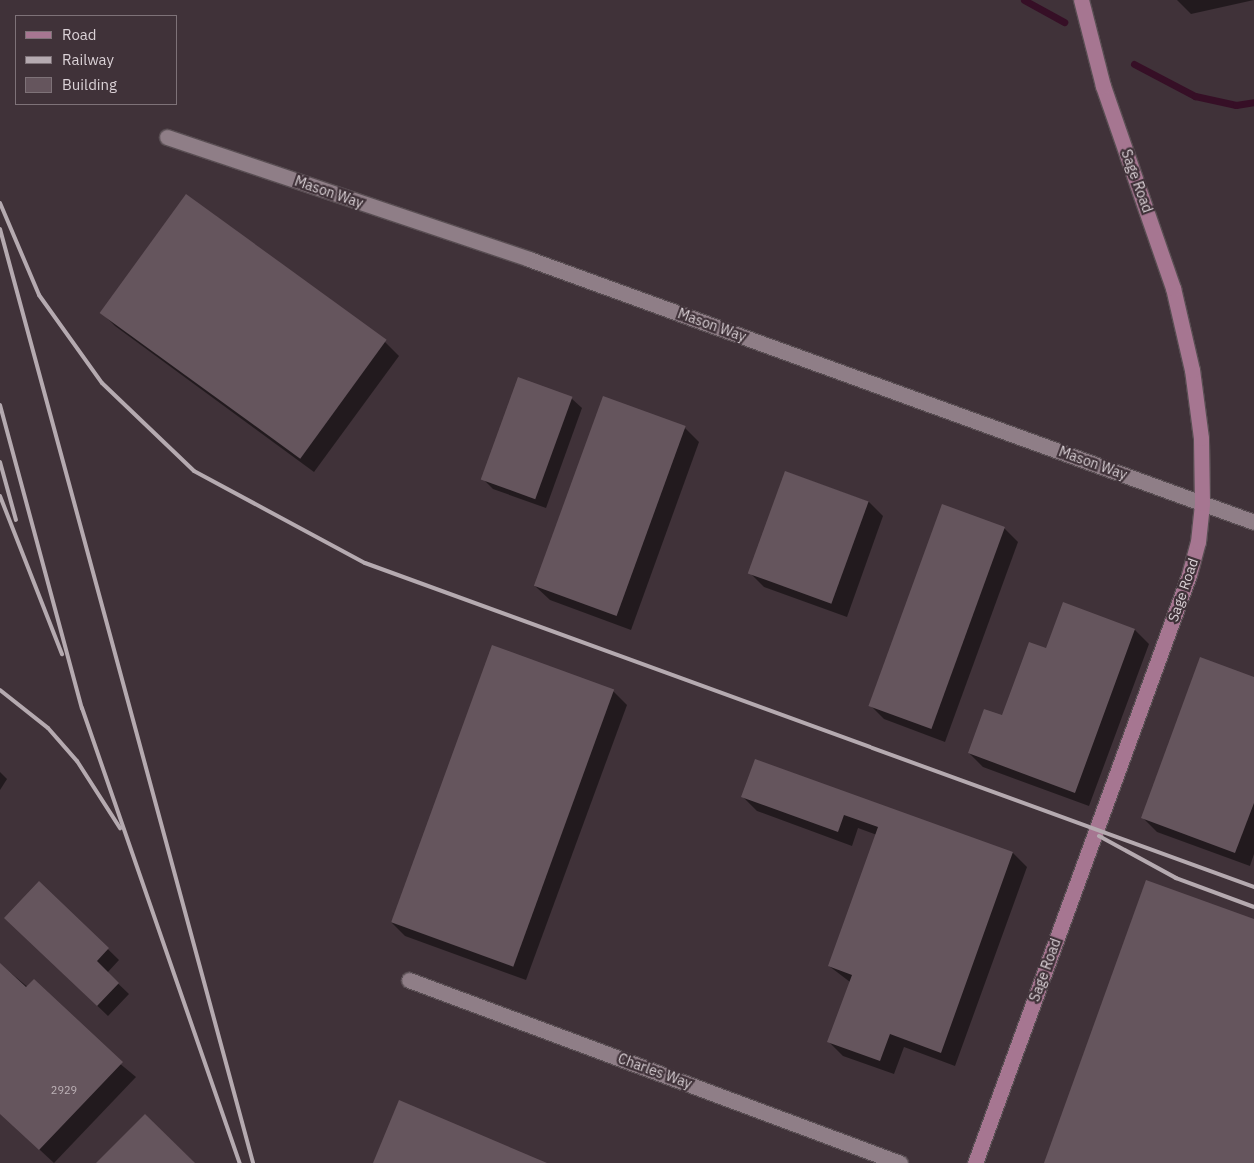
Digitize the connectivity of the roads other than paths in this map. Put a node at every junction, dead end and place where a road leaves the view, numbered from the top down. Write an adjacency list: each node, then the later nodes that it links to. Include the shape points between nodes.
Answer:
1 (1081, 0): 3 (main road, Sage Road, via 1103,86 1173,288 1196,399 1201,438)
2 (167, 137): 3 (street, Mason Way, via 529,259)
3 (1202, 503): 4 (street, Mason Way); 7 (main road, Sage Road, via 1198,542 1189,575)
4 (1254, 522)
5 (409, 980): 6 (street, Charles Way)
6 (900, 1163)
7 (975, 1163)

